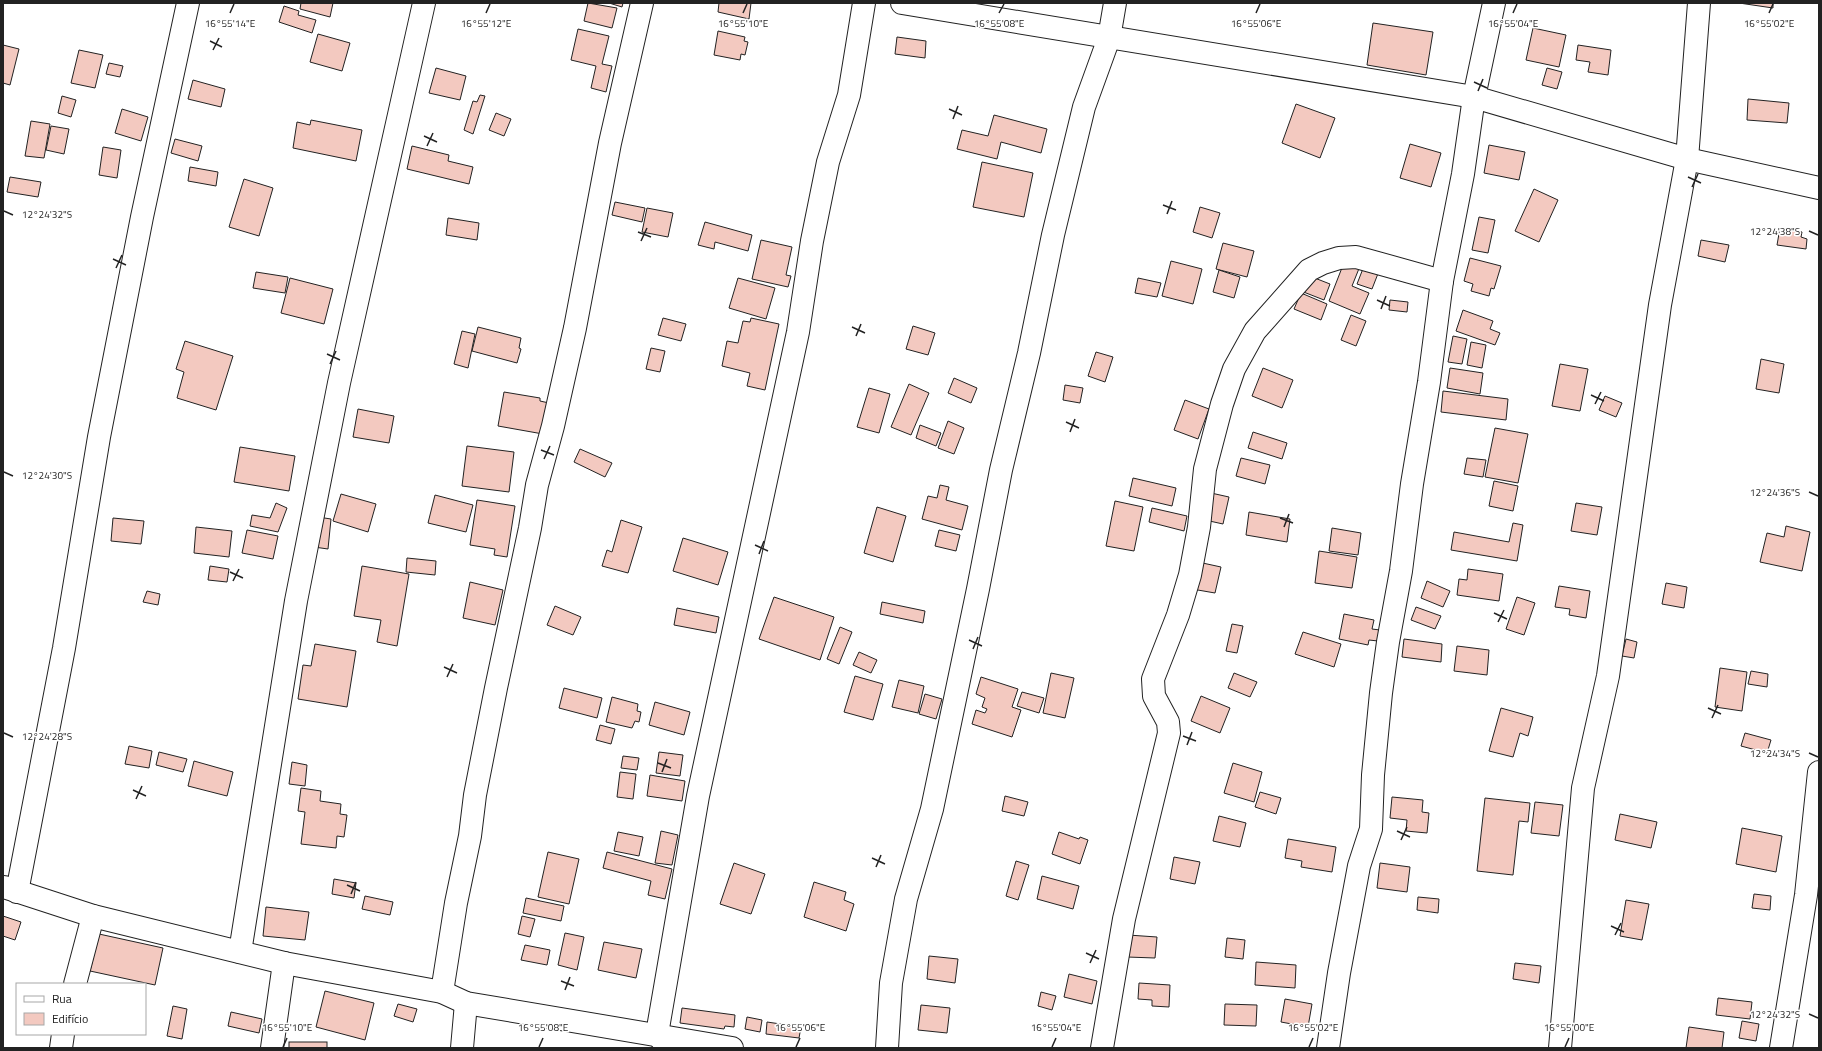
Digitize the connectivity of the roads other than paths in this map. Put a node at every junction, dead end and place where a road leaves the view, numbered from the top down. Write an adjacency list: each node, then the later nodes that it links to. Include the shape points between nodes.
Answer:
1 (188, 3): 15 (street, via 98,437 64,648)
2 (424, 3): 17 (street, via 339,383 299,585)
3 (642, 3): 20 (street, via 610,143 575,328 537,485 475,795)
4 (864, 3): 23 (street, via 849,95 828,162 812,241 798,332 698,796)
5 (902, 3): 9 (street)
6 (1115, 3): 9 (street)
7 (1494, 3): 10 (street)
8 (1699, 3): 11 (street)
9 (1109, 38): 10 (street); 28 (street, via 1084,107 1053,235 1030,353 1001,470 934,802 906,899 891,984)
10 (1474, 96): 11 (street); 13 (street, via 1463,174)
11 (1687, 160): 12 (street); 31 (street, via 1660,306 1608,676 1583,788)
12 (1819, 188)
13 (1442, 282): 29 (street, via 1356,257 1339,258 1323,263 1309,270 1255,331 1234,370 1205,469 1199,527 1190,575 1178,615 1153,678 1154,696 1168,722 1170,733 1124,919); 30 (street, via 1412,484 1402,572 1380,693 1373,775 1372,829 1357,874)
14 (1819, 772): 32 (street, via 1806,895)
15 (10, 890): 16 (street)
16 (93, 916): 17 (street); 19 (street)
17 (240, 952): 18 (street)
18 (284, 963): 20 (street); 25 (street)
19 (75, 983)
20 (442, 992): 21 (street)
21 (466, 1002): 23 (street); 26 (street)
22 (64, 1035): 24 (street)
23 (662, 1041): 27 (street)
24 (61, 1048)
25 (272, 1048)
26 (462, 1048)
27 (732, 1048)
28 (886, 1048)
29 (1102, 1048)
30 (1328, 1048)
31 (1560, 1048)
32 (1781, 1048)

